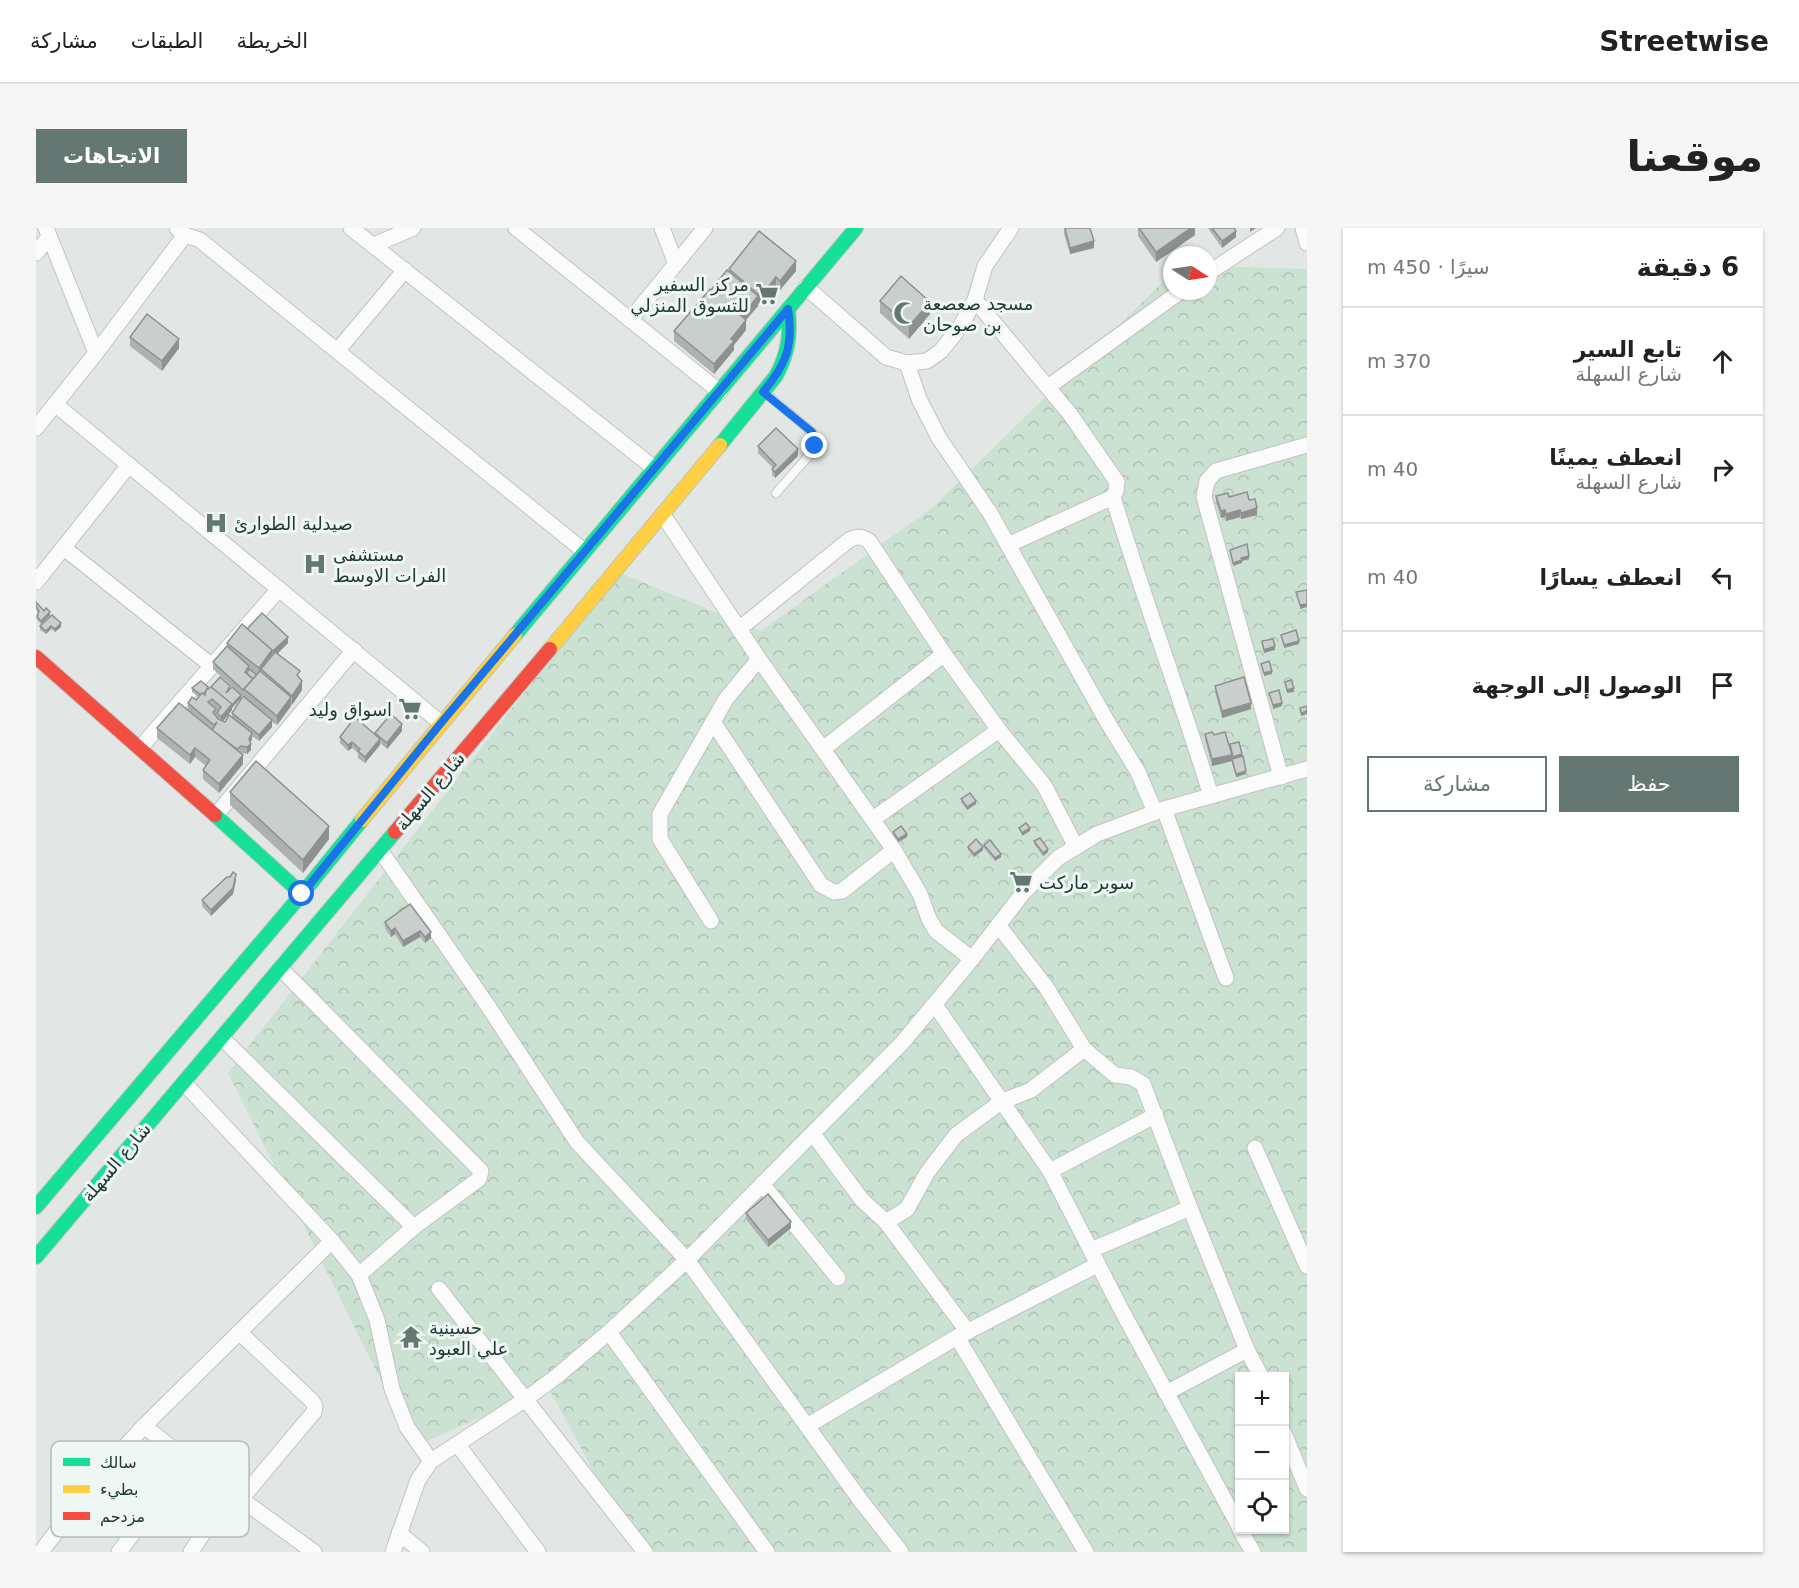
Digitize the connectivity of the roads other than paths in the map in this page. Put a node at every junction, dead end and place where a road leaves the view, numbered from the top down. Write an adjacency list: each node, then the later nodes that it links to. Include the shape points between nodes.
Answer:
1 (351, 228): 13 (street)
2 (413, 228): 13 (street)
3 (516, 228): 22 (street)
4 (662, 228): 15 (street)
5 (705, 228): 15 (street)
6 (856, 228): 18 (main road, شارع السهلة)
7 (1011, 228): 19 (street, via 985,266)
8 (1277, 228): 16 (street)
9 (1303, 228): 12 (street)
10 (43, 231): 14 (street); 24 (street)
11 (181, 231): 23 (street, via 200,240); 24 (street)
12 (1307, 243)
13 (374, 245): 17 (street)
14 (36, 253)
15 (676, 264): 22 (street)
16 (1217, 267)
17 (405, 270): 23 (street); 33 (street)
18 (806, 287): 21 (main road, شارع السهلة); 25 (street, via 886,357)
19 (975, 300): 25 (street, via 941,351 927,361); 26 (street)
20 (1169, 300): 26 (street)
21 (788, 309): 27 (main road, شارع السهلة); 28 (main road, شارع السهلة, via 787,355)
22 (630, 320): 27 (street)
23 (338, 350): 39 (street)
24 (96, 353): 29 (street)
25 (907, 363): 37 (street, via 919,399 939,438)
26 (1048, 387): 35 (street, via 1117,482)
27 (720, 392): 33 (main road, شارع السهلة)
28 (763, 392): 34 (lane, via 812,432 816,441 813,452); 36 (main road, شارع السهلة)
29 (55, 404): 30 (street); 32 (street)
30 (36, 428)
31 (1307, 445): 54 (street, via 1216,471 1207,481 1204,497)
32 (129, 465): 38 (street); 41 (street)
33 (654, 468): 39 (main road, شارع السهلة)
34 (776, 493)
35 (1113, 497): 37 (street); 55 (street)
36 (663, 515): 42 (street); 60 (main road, شارع السهلة)
37 (1008, 544): 56 (street)
38 (64, 548): 40 (street); 47 (street)
39 (584, 551): 49 (main road, شارع السهلة)
40 (36, 582)
41 (279, 589): 43 (street); 47 (street)
42 (740, 629): 44 (street, via 855,537 864,538); 46 (street)
43 (354, 650): 49 (street); 57 (street)
44 (944, 654): 50 (street); 52 (street)
45 (36, 657): 51 (main road)
46 (759, 659): 48 (street, via 726,699); 52 (street)
47 (212, 666): 51 (street)
48 (713, 722): 61 (street, via 821,885 834,892 842,891); 63 (street, via 660,814 659,833)
49 (441, 723): 62 (main road, شارع السهلة)
50 (999, 730): 58 (street); 59 (street, via 1044,785)
51 (140, 748): 57 (main road)
52 (823, 749): 58 (street)
53 (1307, 769): 54 (street)
54 (1281, 777): 55 (street)
55 (1211, 795): 56 (street)
56 (1160, 811): 59 (street, via 1097,834); 67 (street)
57 (216, 815): 62 (main road)
58 (873, 819): 61 (street)
59 (1076, 847): 64 (street, via 1058,858)
60 (380, 850): 66 (main road, شارع السهلة); 85 (street, via 577,1142)
61 (894, 850): 65 (street, via 936,931)
62 (302, 894): 78 (main road, شارع السهلة)
63 (711, 921)
64 (998, 925): 65 (street); 70 (street, via 1046,987)
65 (972, 958): 68 (street)
66 (281, 969): 69 (main road, شارع السهلة); 81 (street, via 481,1171 479,1179)
67 (1226, 978)
68 (935, 1005): 72 (street); 74 (street)
69 (222, 1038): 71 (main road, شارع السهلة); 81 (street)
70 (1084, 1049): 72 (street, via 1032,1090); 73 (street, via 1115,1075 1143,1084)
71 (184, 1083): 82 (street); 84 (main road, شارع السهلة)
72 (1001, 1102): 76 (street); 80 (street, via 956,1135 927,1173 907,1209)
73 (1156, 1115): 76 (street); 79 (street)
74 (813, 1134): 77 (street); 80 (street, via 862,1200)
75 (1255, 1148): 87 (street)
76 (1050, 1171): 83 (street)
77 (762, 1184): 85 (street); 89 (street)
78 (36, 1207)
79 (1190, 1208): 83 (street); 94 (street)
80 (886, 1221): 93 (street)
81 (414, 1227): 88 (street)
82 (332, 1241): 88 (street); 91 (street)
83 (1091, 1250): 86 (street)
84 (36, 1257)
85 (687, 1260): 92 (street); 99 (street)
86 (1097, 1265): 93 (street); 96 (street)
87 (1307, 1266)
88 (359, 1275): 104 (street, via 377,1320 399,1408)
89 (838, 1278)
90 (439, 1289): 97 (street)
91 (239, 1332): 98 (street); 105 (street, via 315,1406 314,1412)
92 (609, 1332): 97 (street); 122 (street)
93 (962, 1334): 99 (street); 124 (street)
94 (1247, 1350): 95 (street); 96 (street)
95 (1258, 1372)
96 (1166, 1393): 108 (street)
97 (526, 1399): 102 (street); 121 (street)
98 (144, 1426): 100 (street); 101 (street)
99 (807, 1426): 123 (street)
100 (130, 1441)
101 (163, 1441)
102 (458, 1444): 104 (street); 120 (street)
103 (1289, 1444): 106 (street)
104 (431, 1461): 109 (street, via 418,1480)
105 (249, 1480)
106 (1307, 1489)
107 (249, 1506): 114 (street)
108 (1235, 1520)
109 (399, 1533): 118 (street); 119 (street)
110 (1243, 1534): 125 (street)
111 (52, 1537): 115 (street)
112 (130, 1537): 116 (street)
113 (203, 1537): 117 (street)
114 (304, 1549)
115 (41, 1552)
116 (119, 1552)
117 (191, 1552)
118 (393, 1552)
119 (422, 1552)
120 (538, 1552)
121 (645, 1552)
122 (767, 1552)
123 (901, 1552)
124 (1086, 1552)
125 (1252, 1552)

